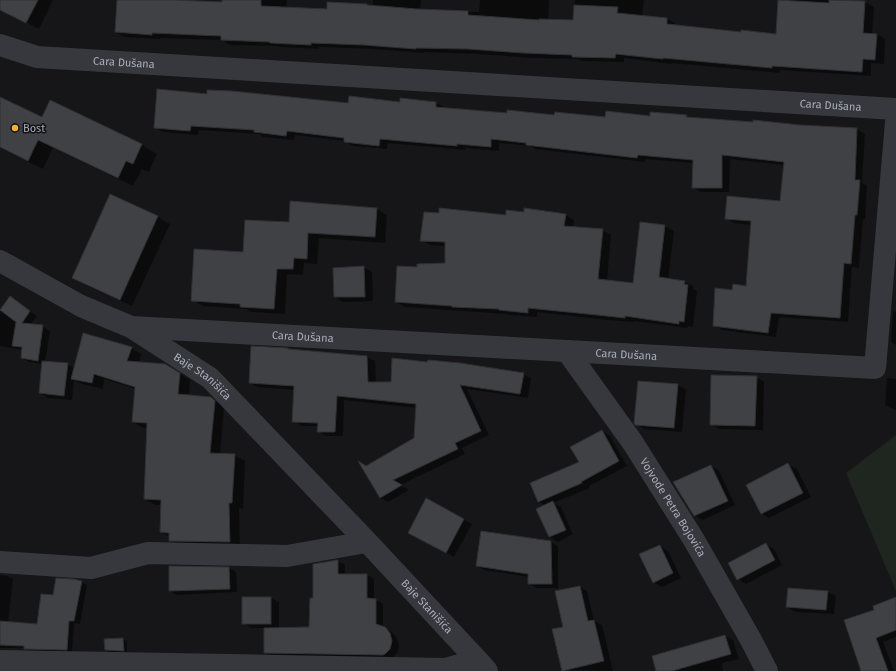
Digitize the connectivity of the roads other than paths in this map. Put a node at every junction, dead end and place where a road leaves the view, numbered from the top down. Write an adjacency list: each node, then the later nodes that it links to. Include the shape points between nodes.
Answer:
1 (0, 44): 2 (street, Cara Dušana, via 37,57)
2 (896, 109)
3 (896, 122): 6 (street, Cara Dušana, via 875,368)
4 (0, 261): 5 (street, Baje Stanišića, via 81,306)
5 (131, 326): 6 (street, Cara Dušana); 7 (street, Baje Stanišića, via 210,378)
6 (567, 351): 11 (street, Vojvode Petra Bojovića, via 633,443 694,540)
7 (366, 542): 8 (street, via 287,556 148,554 91,568); 10 (street, Baje Stanišića)
8 (0, 562)
9 (0, 661): 10 (street, via 445,669)
10 (482, 665)
11 (767, 671)

